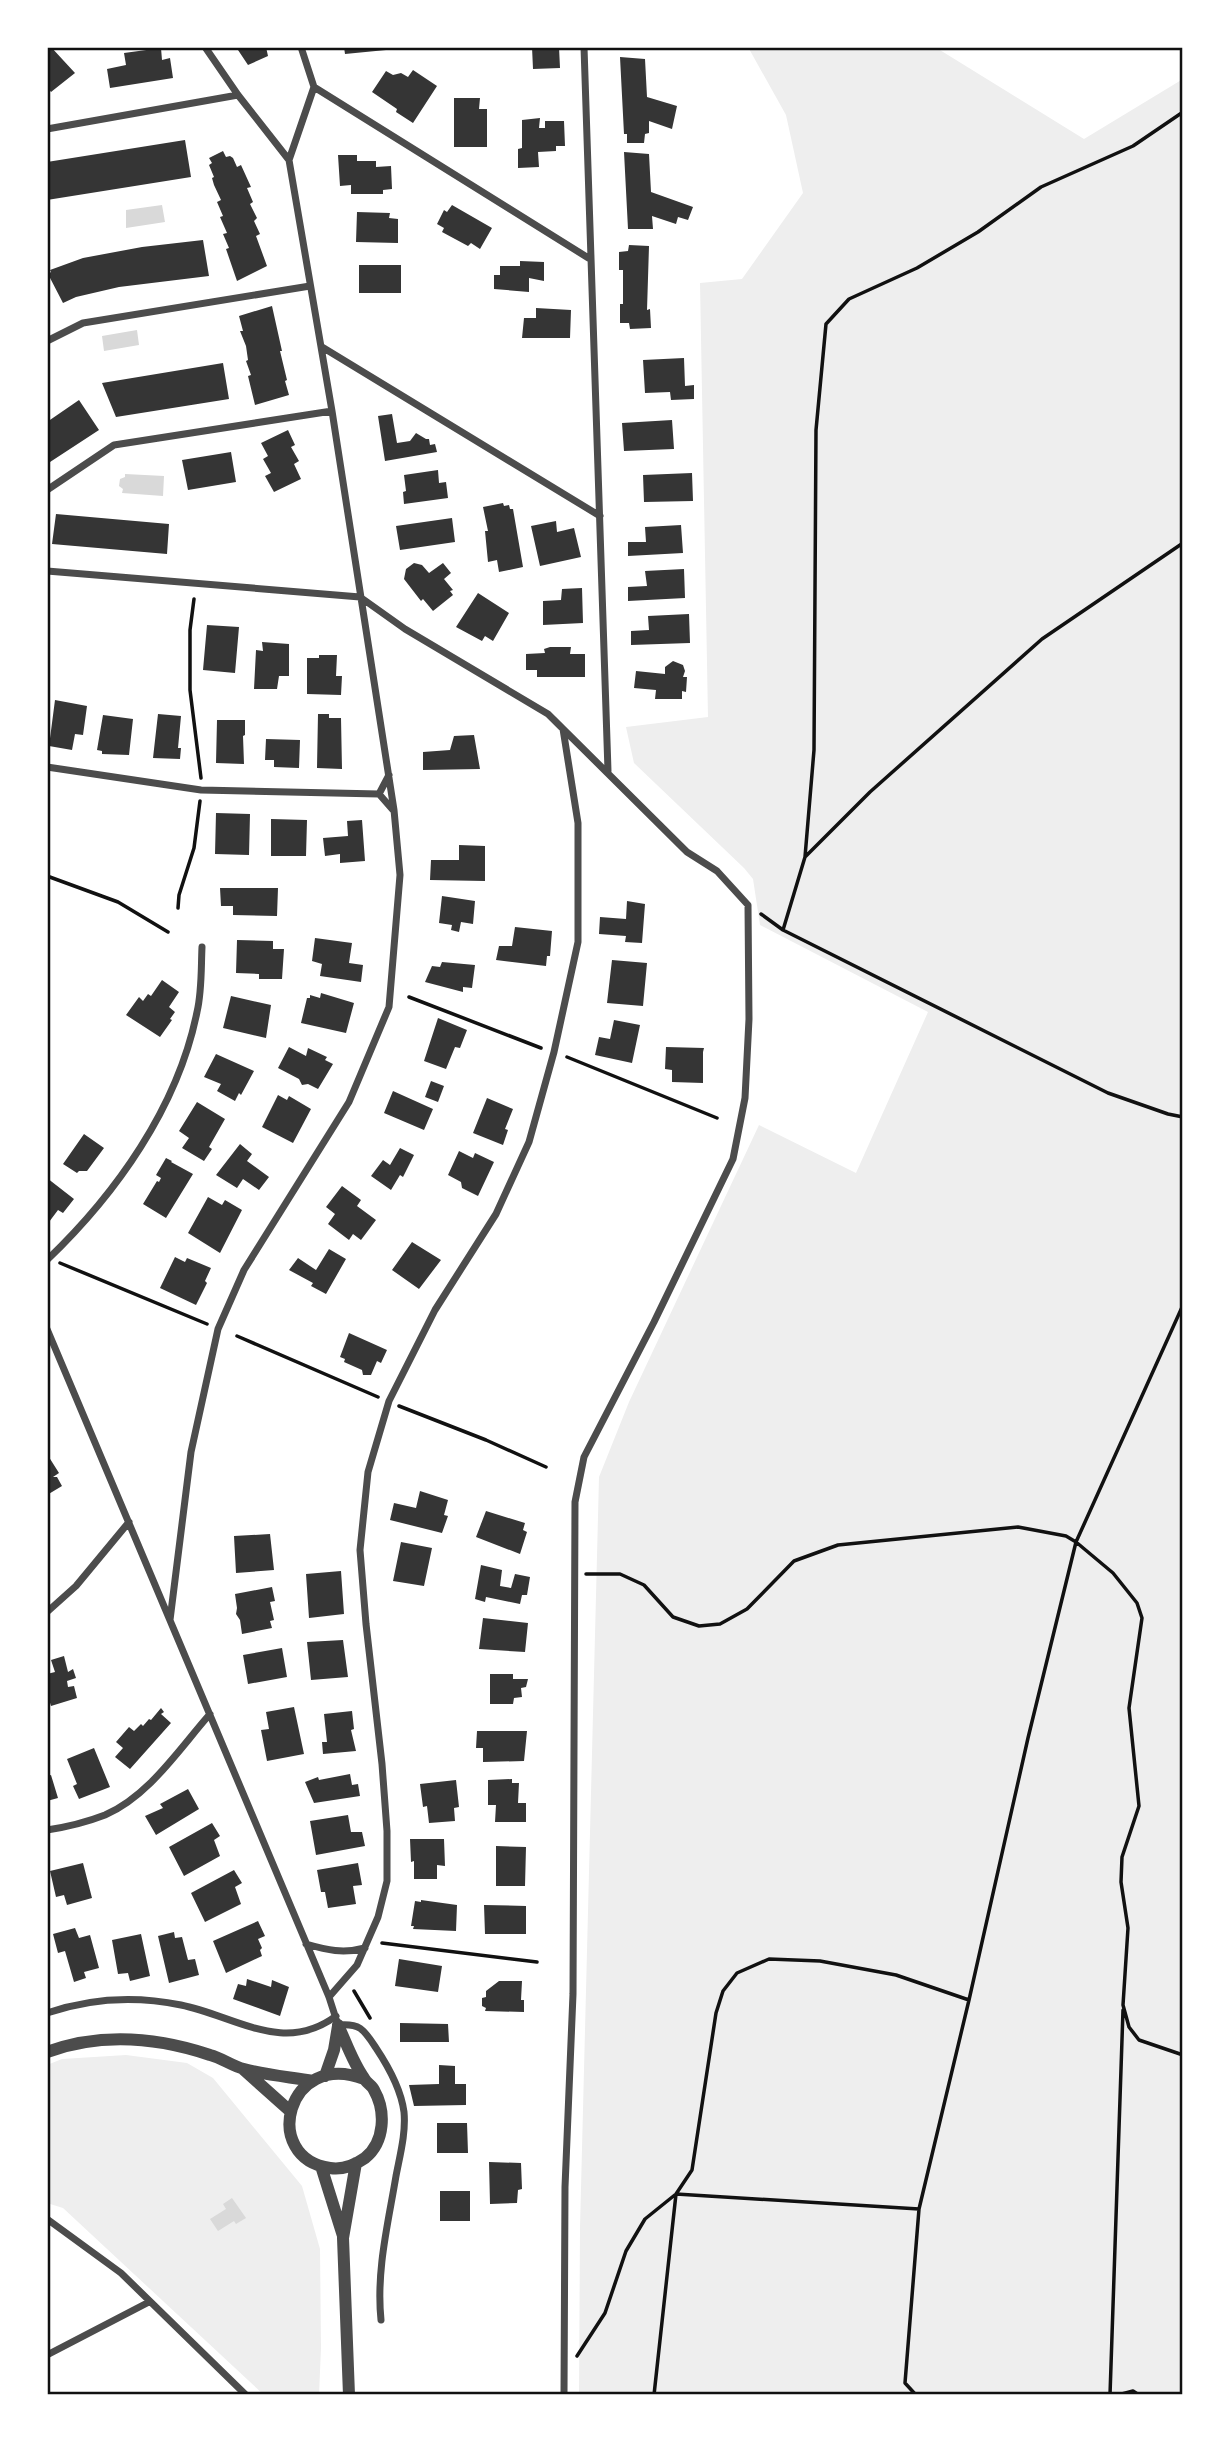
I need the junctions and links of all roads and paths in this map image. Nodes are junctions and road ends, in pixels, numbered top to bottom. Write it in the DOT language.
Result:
graph roads {
  1 [pos="205,47"];
  2 [pos="301,47"];
  3 [pos="583,47"];
  4 [pos="314,87"];
  5 [pos="238,95"];
  6 [pos="1183,112"];
  7 [pos="47,129"];
  8 [pos="289,160"];
  9 [pos="590,258"];
  10 [pos="310,286"];
  11 [pos="47,341"];
  12 [pos="322,347"];
  13 [pos="332,411"];
  14 [pos="47,490"];
  15 [pos="600,516"];
  16 [pos="1183,543"];
  17 [pos="47,570"];
  18 [pos="360,597"];
  19 [pos="194,599"];
  20 [pos="563,728"];
  21 [pos="47,767"];
  22 [pos="608,771"];
  23 [pos="390,774"];
  24 [pos="201,780"];
  25 [pos="379,794"];
  26 [pos="200,800"];
  27 [pos="394,810"];
  28 [pos="805,857"];
  29 [pos="47,876"];
  30 [pos="748,905"];
  31 [pos="178,908"];
  32 [pos="783,930"];
  33 [pos="168,932"];
  34 [pos="202,947"];
  35 [pos="409,997"];
  36 [pos="546,1050"];
  37 [pos="567,1057"];
  38 [pos="1183,1117"];
  39 [pos="717,1118"];
  40 [pos="47,1260"];
  41 [pos="60,1263"];
  42 [pos="1183,1305"];
  43 [pos="207,1324"];
  44 [pos="48,1335"];
  45 [pos="237,1336"];
  46 [pos="380,1398"];
  47 [pos="396,1405"];
  48 [pos="546,1467"];
  49 [pos="129,1522"];
  50 [pos="1076,1542"];
  51 [pos="575,1574"];
  52 [pos="47,1612"];
  53 [pos="170,1620"];
  54 [pos="210,1714"];
  55 [pos="47,1830"];
  56 [pos="380,1943"];
  57 [pos="306,1944"];
  58 [pos="365,1948"];
  59 [pos="537,1962"];
  60 [pos="329,1997"];
  61 [pos="969,2000"];
  62 [pos="1123,2005"];
  63 [pos="47,2012"];
  64 [pos="337,2021"];
  65 [pos="47,2052"];
  66 [pos="1183,2055"];
  67 [pos="242,2069"];
  68 [pos="319,2078"];
  69 [pos="364,2079"];
  70 [pos="290,2111"];
  71 [pos="356,2164"];
  72 [pos="321,2166"];
  73 [pos="676,2194"];
  74 [pos="919,2209"];
  75 [pos="47,2219"];
  76 [pos="343,2238"];
  77 [pos="149,2302"];
  78 [pos="381,2320"];
  79 [pos="47,2355"];
  80 [pos="564,2376"];
  81 [pos="246,2395"];
  82 [pos="349,2395"];
  83 [pos="564,2395"];
  84 [pos="654,2395"];
  85 [pos="916,2395"];
  86 [pos="1110,2395"];
  87 [pos="1118,2395"];
  88 [pos="1139,2395"];
  1 -- 5 [label="street"];
  2 -- 4 [label="street"];
  3 -- 9 [label="street"];
  4 -- 8 [label="street"];
  4 -- 9 [label="street"];
  5 -- 7 [label="street"];
  5 -- 8 [label="street"];
  6 -- 28 [label="path"];
  8 -- 10 [label="street"];
  9 -- 15 [label="street"];
  10 -- 11 [label="street"];
  10 -- 12 [label="street"];
  12 -- 13 [label="street"];
  12 -- 15 [label="street"];
  13 -- 14 [label="street"];
  13 -- 18 [label="street"];
  15 -- 22 [label="street"];
  16 -- 28 [label="path"];
  17 -- 18 [label="street"];
  18 -- 20 [label="street"];
  18 -- 23 [label="street"];
  19 -- 24 [label="path"];
  20 -- 22 [label="street"];
  20 -- 58 [label="street"];
  21 -- 25 [label="street"];
  22 -- 30 [label="street"];
  23 -- 25 [label="street"];
  23 -- 27 [label="street"];
  25 -- 27 [label="street"];
  26 -- 31 [label="path"];
  27 -- 53 [label="street"];
  28 -- 32 [label="path"];
  29 -- 33 [label="path"];
  30 -- 32 [label="path"];
  30 -- 51 [label="street"];
  32 -- 38 [label="path"];
  34 -- 40 [label="street"];
  35 -- 36 [label="path"];
  37 -- 39 [label="path"];
  41 -- 43 [label="path"];
  42 -- 50 [label="path"];
  44 -- 49 [label="street"];
  45 -- 46 [label="path"];
  47 -- 48 [label="path"];
  49 -- 52 [label="street"];
  49 -- 53 [label="street"];
  50 -- 51 [label="path"];
  50 -- 61 [label="path"];
  50 -- 62 [label="path"];
  51 -- 80 [label="street"];
  53 -- 54 [label="street"];
  54 -- 55 [label="street"];
  54 -- 57 [label="street"];
  56 -- 59 [label="path"];
  57 -- 58 [label="street"];
  57 -- 60 [label="street"];
  58 -- 60 [label="street"];
  60 -- 64 [label="street"];
  61 -- 73 [label="path"];
  61 -- 74 [label="path"];
  62 -- 66 [label="path"];
  62 -- 86 [label="path"];
  63 -- 64 [label="street"];
  64 -- 68 [label="street"];
  64 -- 69 [label="street"];
  64 -- 78 [label="street"];
  65 -- 67 [label="street"];
  67 -- 68 [label="street"];
  67 -- 70 [label="street"];
  68 -- 69 [label="street"];
  68 -- 70 [label="street"];
  69 -- 71 [label="street"];
  70 -- 72 [label="street"];
  71 -- 72 [label="street"];
  71 -- 76 [label="street"];
  72 -- 76 [label="street"];
  73 -- 74 [label="path"];
  73 -- 80 [label="path"];
  73 -- 84 [label="path"];
  74 -- 85 [label="path"];
  75 -- 77 [label="street"];
  76 -- 82 [label="street"];
  77 -- 79 [label="street"];
  77 -- 81 [label="street"];
  80 -- 83 [label="street"];
  87 -- 88 [label="path"];
}
